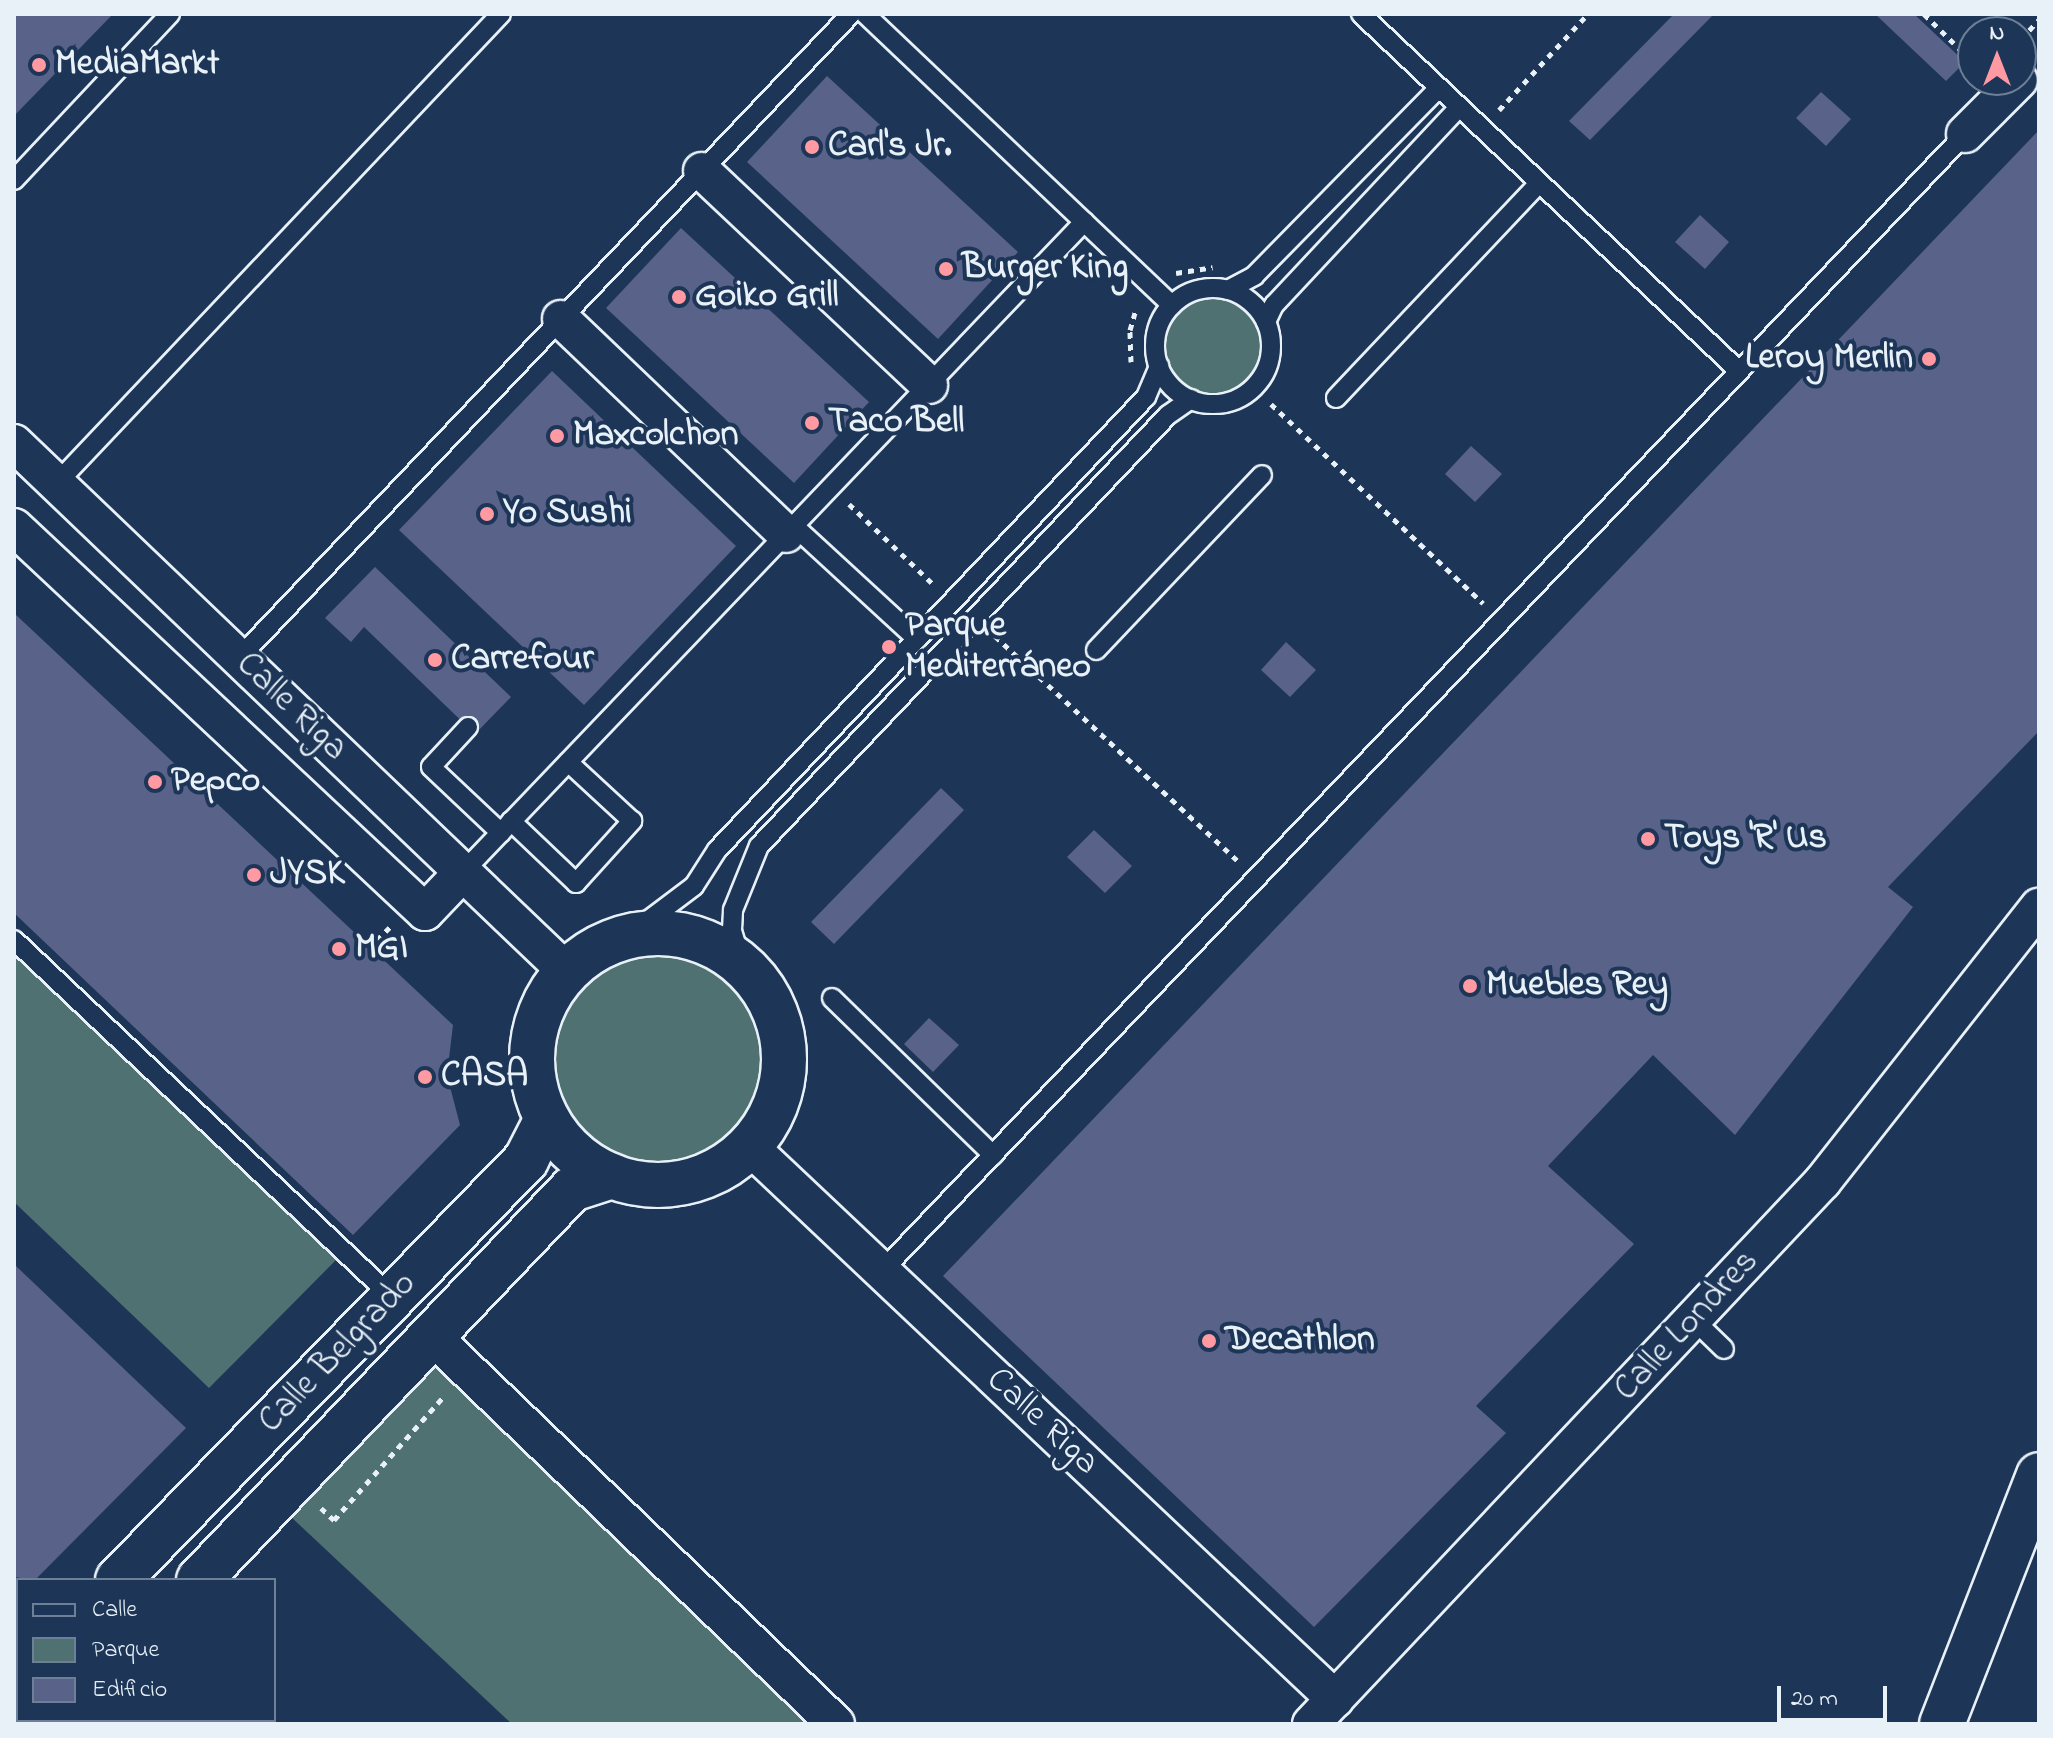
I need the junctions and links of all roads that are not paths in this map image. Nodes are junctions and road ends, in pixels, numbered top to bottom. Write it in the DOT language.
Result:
graph roads {
  1 [pos="170,14"];
  2 [pos="501,14"];
  3 [pos="851,14"];
  4 [pos="865,14"];
  5 [pos="1361,14"];
  6 [pos="1439,88"];
  7 [pos="2003,96"];
  8 [pos="1459,107"];
  9 [pos="1965,134"];
  10 [pos="702,171"];
  11 [pos="14,180"];
  12 [pos="1539,183"];
  13 [pos="1084,222"];
  14 [pos="1228,290"];
  15 [pos="1172,305"];
  16 [pos="561,319"];
  17 [pos="1266,322"];
  18 [pos="1159,366"];
  19 [pos="1739,371"];
  20 [pos="929,385"];
  21 [pos="1336,398"];
  22 [pos="1191,399"];
  23 [pos="14,443"];
  24 [pos="1262,475"];
  25 [pos="56,484"];
  26 [pos="14,527"];
  27 [pos="790,530"];
  28 [pos="917,639"];
  29 [pos="1096,650"];
  30 [pos="239,658"];
  31 [pos="468,727"];
  32 [pos="568,762"];
  33 [pos="506,827"];
  34 [pos="464,871"];
  35 [pos="2039,907"];
  36 [pos="625,938"];
  37 [pos="14,940"];
  38 [pos="743,967"];
  39 [pos="567,972"];
  40 [pos="832,998"];
  41 [pos="547,1119"];
  42 [pos="749,1146"];
  43 [pos="993,1155"];
  44 [pos="612,1176"];
  45 [pos="883,1270"];
  46 [pos="392,1297"];
  47 [pos="1693,1319"];
  48 [pos="432,1336"];
  49 [pos="1724,1349"];
  50 [pos="2039,1475"];
  51 [pos="120,1578"];
  52 [pos="201,1578"];
  53 [pos="1323,1711"];
  54 [pos="836,1724"];
  55 [pos="1942,1724"];
  1 -- 11 [label="lane"];
  2 -- 25 [label="lane"];
  3 -- 10 [label="lane"];
  4 -- 13 [label="lane"];
  5 -- 6 [label="lane"];
  6 -- 8 [label="lane"];
  6 -- 14 [label="lane"];
  7 -- 9 [label="street"];
  8 -- 12 [label="lane"];
  8 -- 17 [label="lane"];
  9 -- 19 [label="lane"];
  10 -- 16 [label="lane"];
  10 -- 20 [label="street"];
  12 -- 19 [label="lane"];
  12 -- 21 [label="lane"];
  13 -- 15 [label="lane"];
  13 -- 20 [label="lane"];
  14 -- 15 [label="lane"];
  14 -- 17 [label="lane"];
  15 -- 18 [label="lane"];
  16 -- 27 [label="street"];
  16 -- 30 [label="lane"];
  17 -- 22 [label="lane"];
  18 -- 22 [label="lane"];
  18 -- 28 [label="lane"];
  19 -- 43 [label="lane"];
  20 -- 27 [label="lane"];
  22 -- 38 [label="lane"];
  23 -- 25 [label="street, Calle Riga"];
  24 -- 29 [label="lane"];
  25 -- 30 [label="street, Calle Riga"];
  26 -- 34 [label="street"];
  27 -- 28 [label="lane"];
  27 -- 32 [label="lane"];
  28 -- 36 [label="lane"];
  30 -- 34 [label="street, Calle Riga"];
  31 -- 33 [label="lane"];
  32 -- 33 [label="lane"];
  32 -- 33 [label="lane"];
  33 -- 34 [label="lane"];
  34 -- 39 [label="street, Calle Riga"];
  35 -- 47 [label="street, Calle Londres"];
  36 -- 38 [label="main road"];
  36 -- 39 [label="main road"];
  37 -- 46 [label="lane"];
  38 -- 42 [label="main road"];
  39 -- 41 [label="main road"];
  40 -- 43 [label="lane"];
  41 -- 44 [label="main road"];
  41 -- 46 [label="main road, Calle Belgrado"];
  42 -- 44 [label="main road"];
  42 -- 45 [label="street, Calle Riga"];
  43 -- 45 [label="lane"];
  44 -- 48 [label="main road, Calle Belgrado"];
  45 -- 53 [label="street, Calle Riga"];
  46 -- 51 [label="main road, Calle Belgrado"];
  47 -- 49 [label="lane"];
  47 -- 53 [label="street, Calle Londres"];
  48 -- 52 [label="main road, Calle Belgrado"];
  48 -- 54 [label="street"];
  50 -- 55 [label="main road"];
}
